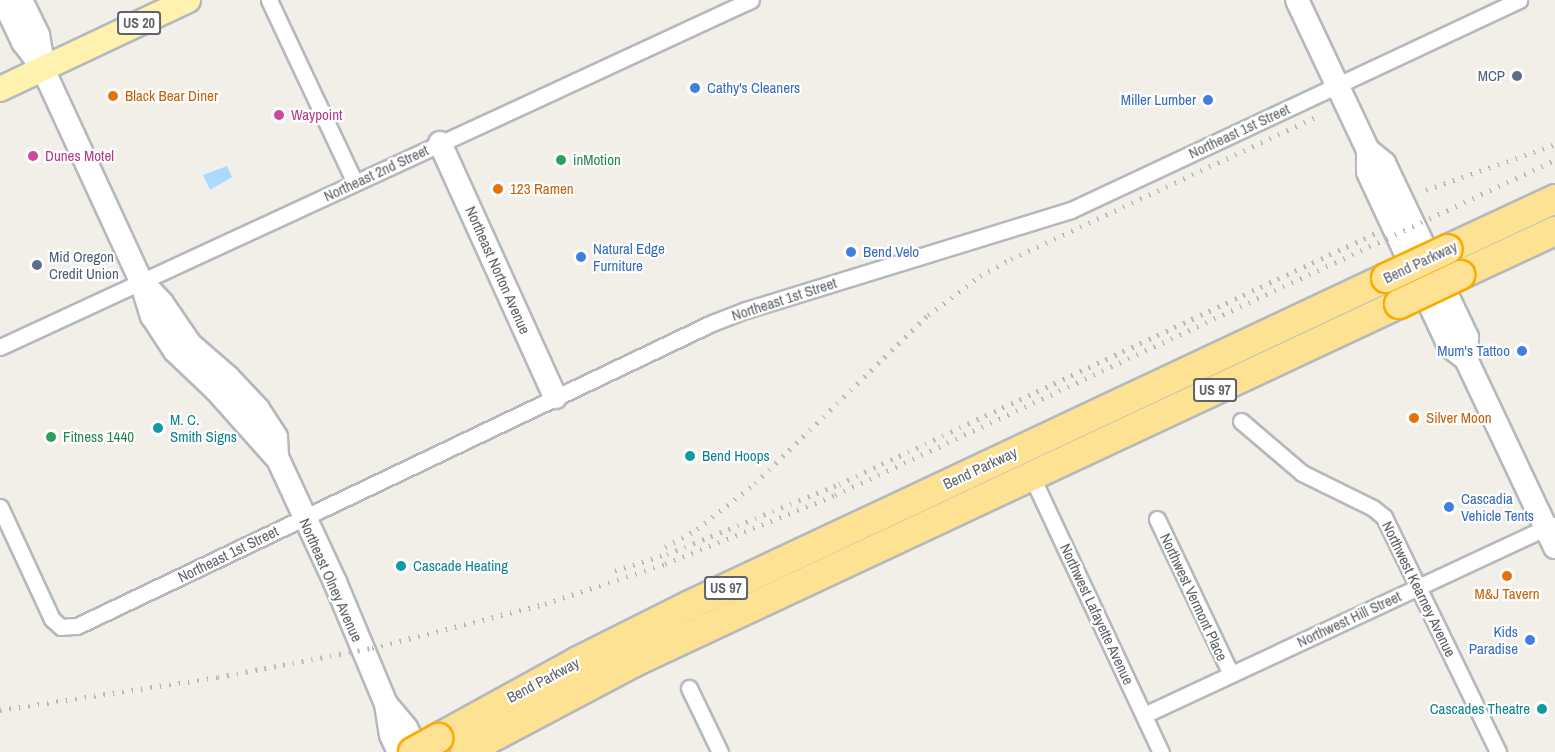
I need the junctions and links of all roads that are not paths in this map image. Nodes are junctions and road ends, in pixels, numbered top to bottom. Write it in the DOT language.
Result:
graph roads {
  1 [pos="3,0"];
  2 [pos="21,0"];
  3 [pos="188,0"];
  4 [pos="269,0"];
  5 [pos="751,0"];
  6 [pos="1297,0"];
  7 [pos="1519,0"];
  8 [pos="43,69"];
  9 [pos="1336,86"];
  10 [pos="0,89"];
  11 [pos="440,143"];
  12 [pos="355,183"];
  13 [pos="1555,199"];
  14 [pos="1555,231"];
  15 [pos="1426,249"];
  16 [pos="141,281"];
  17 [pos="0,347"];
  18 [pos="555,397"];
  19 [pos="1241,421"];
  20 [pos="1031,475"];
  21 [pos="0,507"];
  22 [pos="303,518"];
  23 [pos="1157,519"];
  24 [pos="1552,533"];
  25 [pos="1418,586"];
  26 [pos="1231,674"];
  27 [pos="689,688"];
  28 [pos="386,704"];
  29 [pos="1144,715"];
  30 [pos="428,745"];
  31 [pos="399,752"];
  32 [pos="413,752"];
  33 [pos="465,752"];
  34 [pos="720,752"];
  35 [pos="1161,752"];
  36 [pos="1498,752"];
  1 -- 8 [label="main road, Northeast Olney Avenue"];
  2 -- 8 [label="main road, Northeast Olney Avenue"];
  3 -- 8 [label="main road, US 20"];
  4 -- 12 [label="street"];
  5 -- 11 [label="street, Northeast 2nd Street"];
  6 -- 9 [label="main road"];
  7 -- 9 [label="street, Northeast 1st Street"];
  8 -- 10 [label="main road, US 20"];
  8 -- 16 [label="main road, Northeast Olney Avenue"];
  9 -- 15 [label="main road"];
  9 -- 18 [label="street, Northeast 1st Street"];
  11 -- 12 [label="street, Northeast 2nd Street"];
  11 -- 18 [label="main road, Northeast Norton Avenue"];
  12 -- 16 [label="street, Northeast 2nd Street"];
  13 -- 15 [label="highway, Bend Parkway / US 97"];
  14 -- 20 [label="highway, Bend Parkway / US 97, bridge"];
  15 -- 24 [label="main road"];
  15 -- 30 [label="highway, Bend Parkway / US 97, bridge"];
  16 -- 17 [label="street, Northeast 2nd Street"];
  16 -- 22 [label="main road, Northeast Olney Avenue"];
  18 -- 22 [label="street, Northeast 1st Street"];
  19 -- 25 [label="street, Northwest Kearney Avenue"];
  20 -- 29 [label="street, Northwest Lafayette Avenue"];
  20 -- 33 [label="highway, Bend Parkway / US 97"];
  21 -- 22 [label="street, Northeast 1st Street"];
  22 -- 28 [label="main road, Northeast Olney Avenue"];
  23 -- 26 [label="street, Northwest Vermont Place"];
  24 -- 25 [label="street, Northwest Hill Street"];
  25 -- 26 [label="street, Northwest Hill Street"];
  25 -- 36 [label="street, Northwest Kearney Avenue"];
  26 -- 29 [label="street, Northwest Hill Street"];
  27 -- 34 [label="street"];
  28 -- 30 [label="main road, Northeast Olney Avenue"];
  28 -- 31 [label="main road, Northeast Olney Avenue"];
  29 -- 35 [label="street, Northwest Lafayette Avenue"];
  30 -- 32 [label="highway, Bend Parkway / US 97, bridge"];
}
